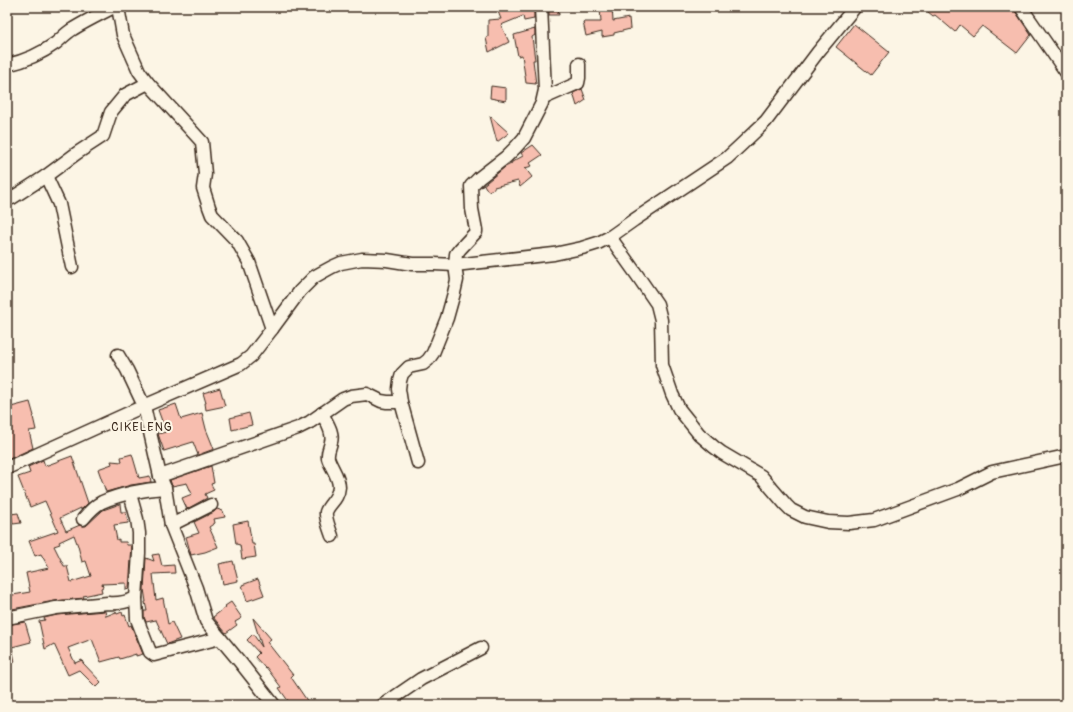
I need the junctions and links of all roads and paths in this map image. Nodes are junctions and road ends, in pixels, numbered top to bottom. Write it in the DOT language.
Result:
graph roads {
  1 [pos="114,7"];
  2 [pos="118,7"];
  3 [pos="541,7"];
  4 [pos="855,7"];
  5 [pos="1021,7"];
  6 [pos="579,64"];
  7 [pos="7,65"];
  8 [pos="1066,72"];
  9 [pos="148,83"];
  10 [pos="544,98"];
  11 [pos="46,176"];
  12 [pos="7,199"];
  13 [pos="610,237"];
  14 [pos="455,265"];
  15 [pos="72,267"];
  16 [pos="272,329"];
  17 [pos="118,355"];
  18 [pos="401,402"];
  19 [pos="144,406"];
  20 [pos="322,413"];
  21 [pos="1066,456"];
  22 [pos="418,463"];
  23 [pos="7,468"];
  24 [pos="160,476"];
  25 [pos="165,488"];
  26 [pos="130,494"];
  27 [pos="211,505"];
  28 [pos="82,518"];
  29 [pos="171,525"];
  30 [pos="332,536"];
  31 [pos="136,598"];
  32 [pos="7,618"];
  33 [pos="220,638"];
  34 [pos="481,648"];
  35 [pos="274,705"];
  36 [pos="383,705"];
  1 -- 7 [label="street"];
  2 -- 9 [label="street"];
  3 -- 10 [label="street"];
  4 -- 13 [label="street"];
  5 -- 8 [label="street"];
  6 -- 10 [label="street"];
  9 -- 11 [label="street"];
  9 -- 16 [label="street"];
  10 -- 14 [label="street"];
  11 -- 12 [label="street"];
  11 -- 15 [label="street"];
  13 -- 14 [label="street"];
  13 -- 21 [label="street"];
  14 -- 16 [label="street"];
  14 -- 18 [label="street"];
  16 -- 19 [label="street"];
  17 -- 19 [label="street"];
  18 -- 20 [label="street"];
  18 -- 22 [label="street"];
  19 -- 23 [label="street"];
  19 -- 24 [label="street"];
  20 -- 24 [label="street"];
  20 -- 30 [label="street"];
  24 -- 25 [label="street"];
  25 -- 26 [label="street"];
  25 -- 29 [label="street"];
  26 -- 28 [label="street"];
  26 -- 31 [label="street"];
  27 -- 29 [label="street"];
  29 -- 33 [label="street"];
  31 -- 32 [label="street"];
  31 -- 33 [label="street"];
  33 -- 35 [label="street"];
  34 -- 36 [label="street"];
}
